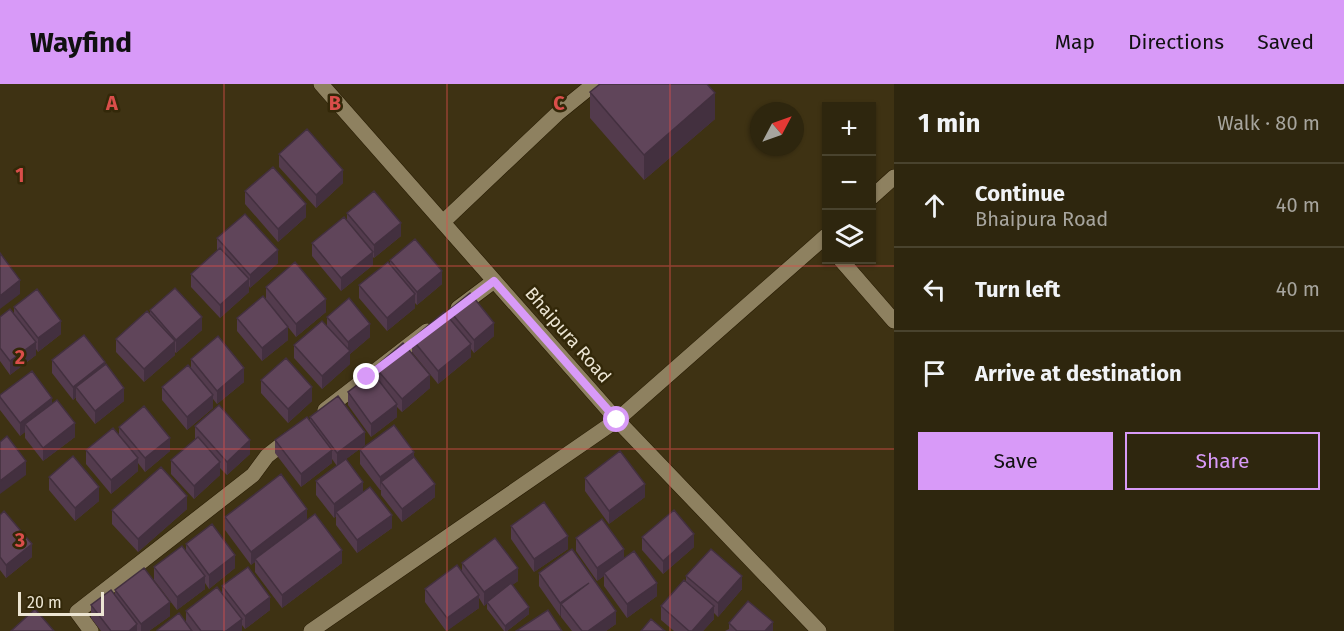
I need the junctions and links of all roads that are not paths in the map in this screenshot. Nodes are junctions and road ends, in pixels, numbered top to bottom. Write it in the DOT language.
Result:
graph roads {
  1 [pos="321,84"];
  2 [pos="594,84"];
  3 [pos="894,177"];
  4 [pos="876,193"];
  5 [pos="443,222"];
  6 [pos="822,242"];
  7 [pos="844,264"];
  8 [pos="494,281"];
  9 [pos="894,321"];
  10 [pos="617,420"];
  11 [pos="812,628"];
  12 [pos="91,631"];
  13 [pos="311,631"];
  1 -- 5 [label="street, Bhaipura Road"];
  2 -- 5 [label="street"];
  3 -- 4 [label="street"];
  5 -- 8 [label="street, Bhaipura Road"];
  6 -- 10 [label="street"];
  7 -- 9 [label="street"];
  8 -- 10 [label="street, Bhaipura Road"];
  8 -- 12 [label="street"];
  10 -- 11 [label="street, Bhaipura Road"];
  10 -- 13 [label="street"];
}
